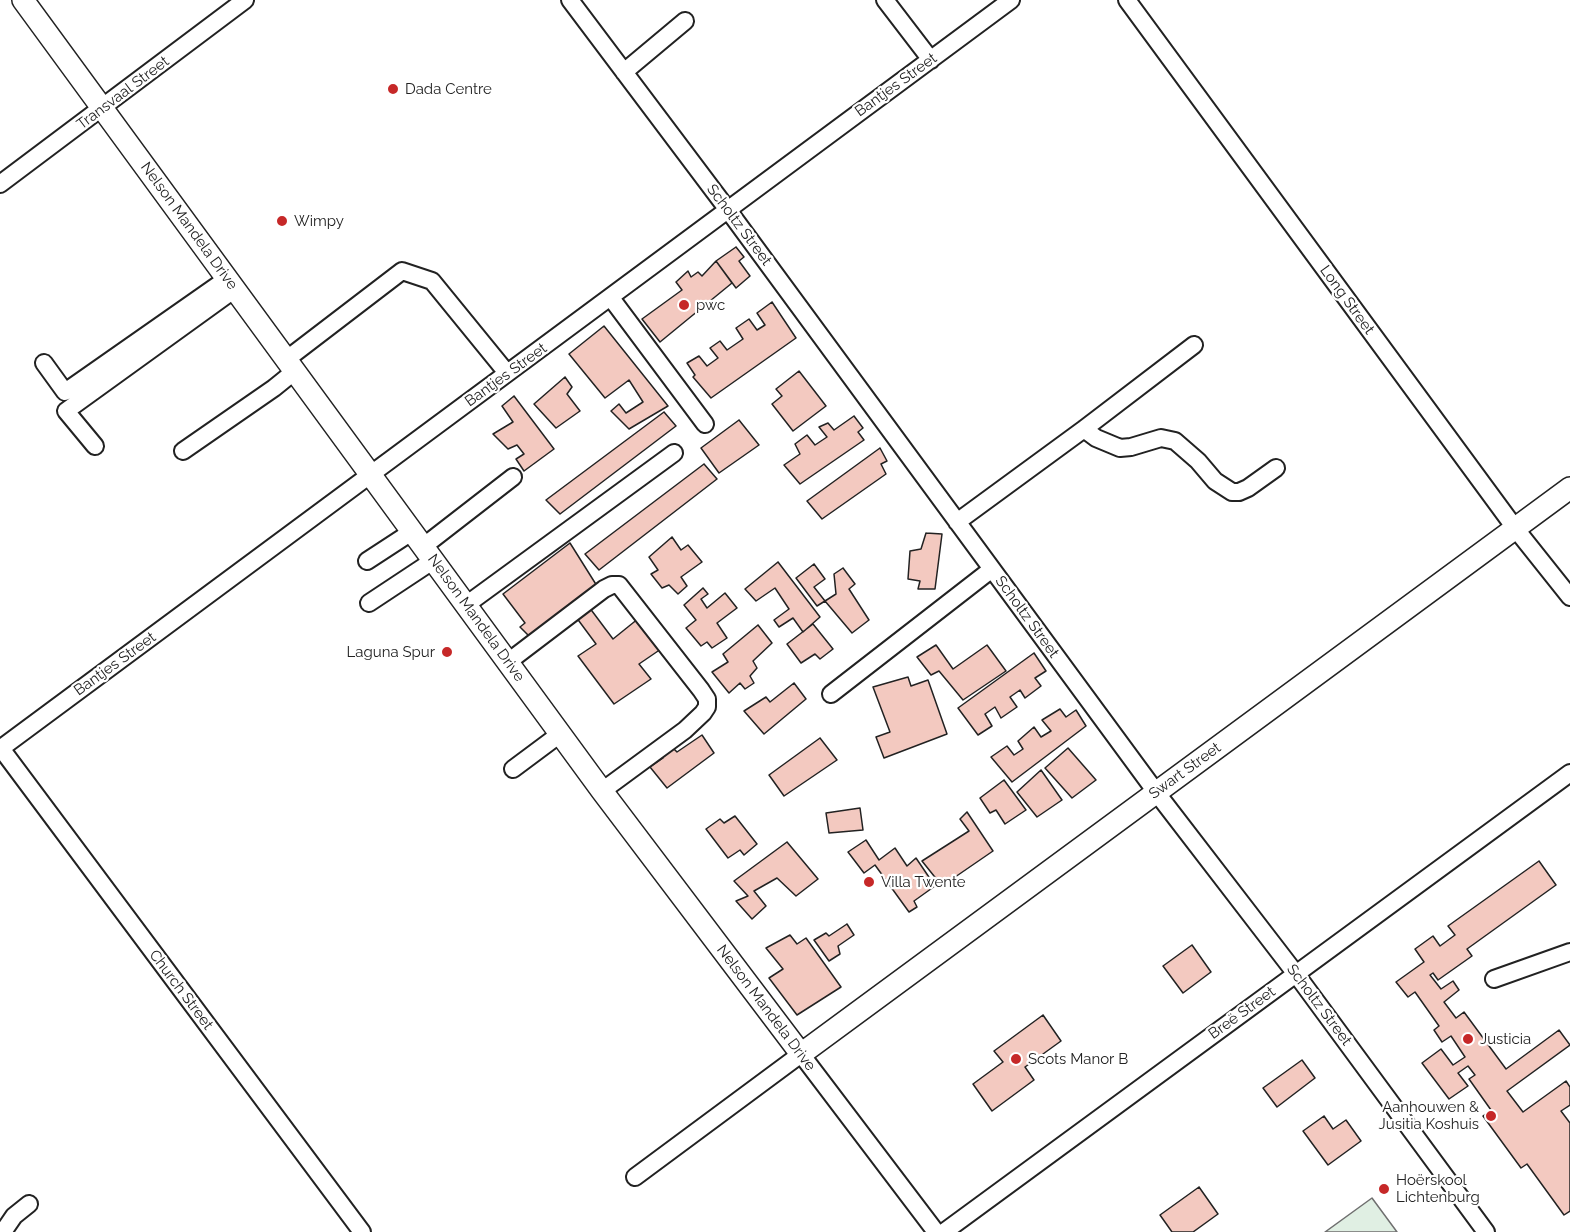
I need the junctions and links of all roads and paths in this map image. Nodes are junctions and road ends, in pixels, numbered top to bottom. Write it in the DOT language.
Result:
graph roads {
  1 [pos="23,0"];
  2 [pos="245,0"];
  3 [pos="570,0"];
  4 [pos="885,0"];
  5 [pos="1011,0"];
  6 [pos="1126,0"];
  7 [pos="685,21"];
  8 [pos="931,60"];
  9 [pos="624,72"];
  10 [pos="103,108"];
  11 [pos="0,184"];
  12 [pos="728,210"];
  13 [pos="231,284"];
  14 [pos="611,298"];
  15 [pos="1194,345"];
  16 [pos="44,363"];
  17 [pos="291,365"];
  18 [pos="507,374"];
  19 [pos="705,424"];
  20 [pos="1084,429"];
  21 [pos="95,446"];
  22 [pos="183,451"];
  23 [pos="674,453"];
  24 [pos="1276,468"];
  25 [pos="372,475"];
  26 [pos="513,477"];
  27 [pos="1570,488"];
  28 [pos="957,522"];
  29 [pos="1515,528"];
  30 [pos="423,546"];
  31 [pos="367,561"];
  32 [pos="992,569"];
  33 [pos="1570,597"];
  34 [pos="369,603"];
  35 [pos="466,605"];
  36 [pos="508,663"];
  37 [pos="831,694"];
  38 [pos="560,734"];
  39 [pos="0,748"];
  40 [pos="513,769"];
  41 [pos="1570,773"];
  42 [pos="602,791"];
  43 [pos="1156,792"];
  44 [pos="1570,952"];
  45 [pos="1296,974"];
  46 [pos="1494,979"];
  47 [pos="801,1054"];
  48 [pos="635,1177"];
  49 [pos="29,1204"];
  50 [pos="3,1232"];
  51 [pos="362,1232"];
  52 [pos="936,1232"];
  53 [pos="944,1232"];
  54 [pos="1486,1232"];
  1 -- 10 [label="main road, Nelson Mandela Drive"];
  2 -- 10 [label="street, Transvaal Street"];
  3 -- 9 [label="street, Scholtz Street"];
  4 -- 8 [label="street"];
  5 -- 8 [label="street, Bantjes Street"];
  6 -- 29 [label="street, Long Street"];
  7 -- 9 [label="street"];
  8 -- 12 [label="street, Bantjes Street"];
  9 -- 12 [label="street, Scholtz Street"];
  10 -- 11 [label="street, Transvaal Street"];
  10 -- 13 [label="main road, Nelson Mandela Drive"];
  12 -- 14 [label="street, Bantjes Street"];
  12 -- 28 [label="street, Scholtz Street"];
  13 -- 16 [label="street"];
  13 -- 17 [label="main road, Nelson Mandela Drive"];
  13 -- 21 [label="street"];
  14 -- 18 [label="street, Bantjes Street"];
  14 -- 19 [label="street"];
  15 -- 20 [label="street"];
  17 -- 18 [label="street"];
  17 -- 22 [label="street"];
  17 -- 25 [label="main road, Nelson Mandela Drive"];
  18 -- 25 [label="street, Bantjes Street"];
  20 -- 24 [label="street"];
  20 -- 28 [label="street"];
  23 -- 35 [label="street"];
  25 -- 30 [label="main road, Nelson Mandela Drive"];
  25 -- 39 [label="street, Bantjes Street"];
  26 -- 30 [label="street"];
  27 -- 29 [label="main road, Swart Street"];
  28 -- 32 [label="street, Scholtz Street"];
  29 -- 33 [label="street, Long Street"];
  29 -- 43 [label="main road, Swart Street"];
  30 -- 31 [label="street"];
  30 -- 34 [label="street"];
  30 -- 35 [label="main road, Nelson Mandela Drive"];
  32 -- 37 [label="street"];
  32 -- 43 [label="street, Scholtz Street"];
  35 -- 36 [label="main road, Nelson Mandela Drive"];
  36 -- 38 [label="main road, Nelson Mandela Drive"];
  36 -- 42 [label="street"];
  38 -- 40 [label="street"];
  38 -- 42 [label="main road, Nelson Mandela Drive"];
  39 -- 51 [label="street, Church Street"];
  41 -- 45 [label="street, Breë Street"];
  42 -- 47 [label="main road, Nelson Mandela Drive"];
  43 -- 45 [label="street, Scholtz Street"];
  43 -- 47 [label="main road, Swart Street"];
  44 -- 46 [label="street"];
  45 -- 53 [label="street, Breë Street"];
  45 -- 54 [label="street, Scholtz Street"];
  47 -- 48 [label="street"];
  47 -- 52 [label="street, Nelson Mandela Drive"];
  49 -- 50 [label="street"];
}
